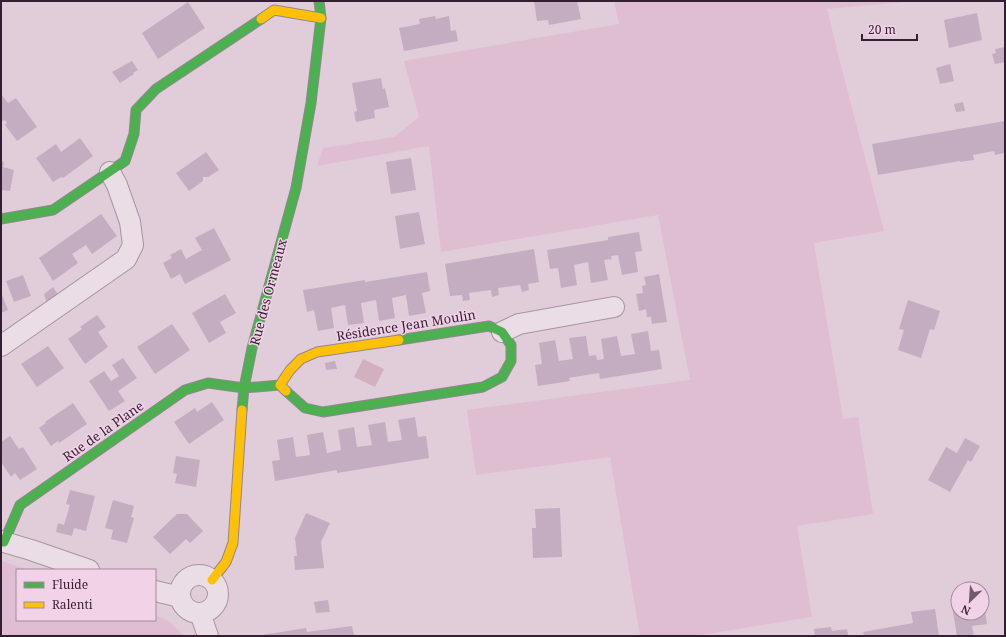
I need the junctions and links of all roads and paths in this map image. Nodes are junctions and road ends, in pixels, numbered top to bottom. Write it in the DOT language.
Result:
graph roads {
  1 [pos="319,1"];
  2 [pos="321,18"];
  3 [pos="110,172"];
  4 [pos="1,219"];
  5 [pos="614,308"];
  6 [pos="502,332"];
  7 [pos="1,346"];
  8 [pos="280,385"];
  9 [pos="244,388"];
  10 [pos="3,542"];
  11 [pos="87,569"];
  12 [pos="212,580"];
  13 [pos="156,591"];
  14 [pos="180,597"];
  15 [pos="200,613"];
  16 [pos="208,636"];
  1 -- 2 [label="street, Rue des Ormeaux"];
  2 -- 3 [label="street"];
  2 -- 9 [label="street, Rue des Ormeaux"];
  3 -- 4 [label="street"];
  3 -- 7 [label="street"];
  5 -- 6 [label="street"];
  6 -- 8 [label="street, Résidence Jean Moulin"];
  6 -- 8 [label="street"];
  8 -- 9 [label="street, Rue de la Plane"];
  9 -- 10 [label="street, Rue de la Plane"];
  9 -- 12 [label="street, Rue des Ormeaux"];
  10 -- 11 [label="street"];
  12 -- 14 [label="street"];
  12 -- 15 [label="street"];
  13 -- 14 [label="street"];
  14 -- 15 [label="street"];
  15 -- 16 [label="street"];
}
